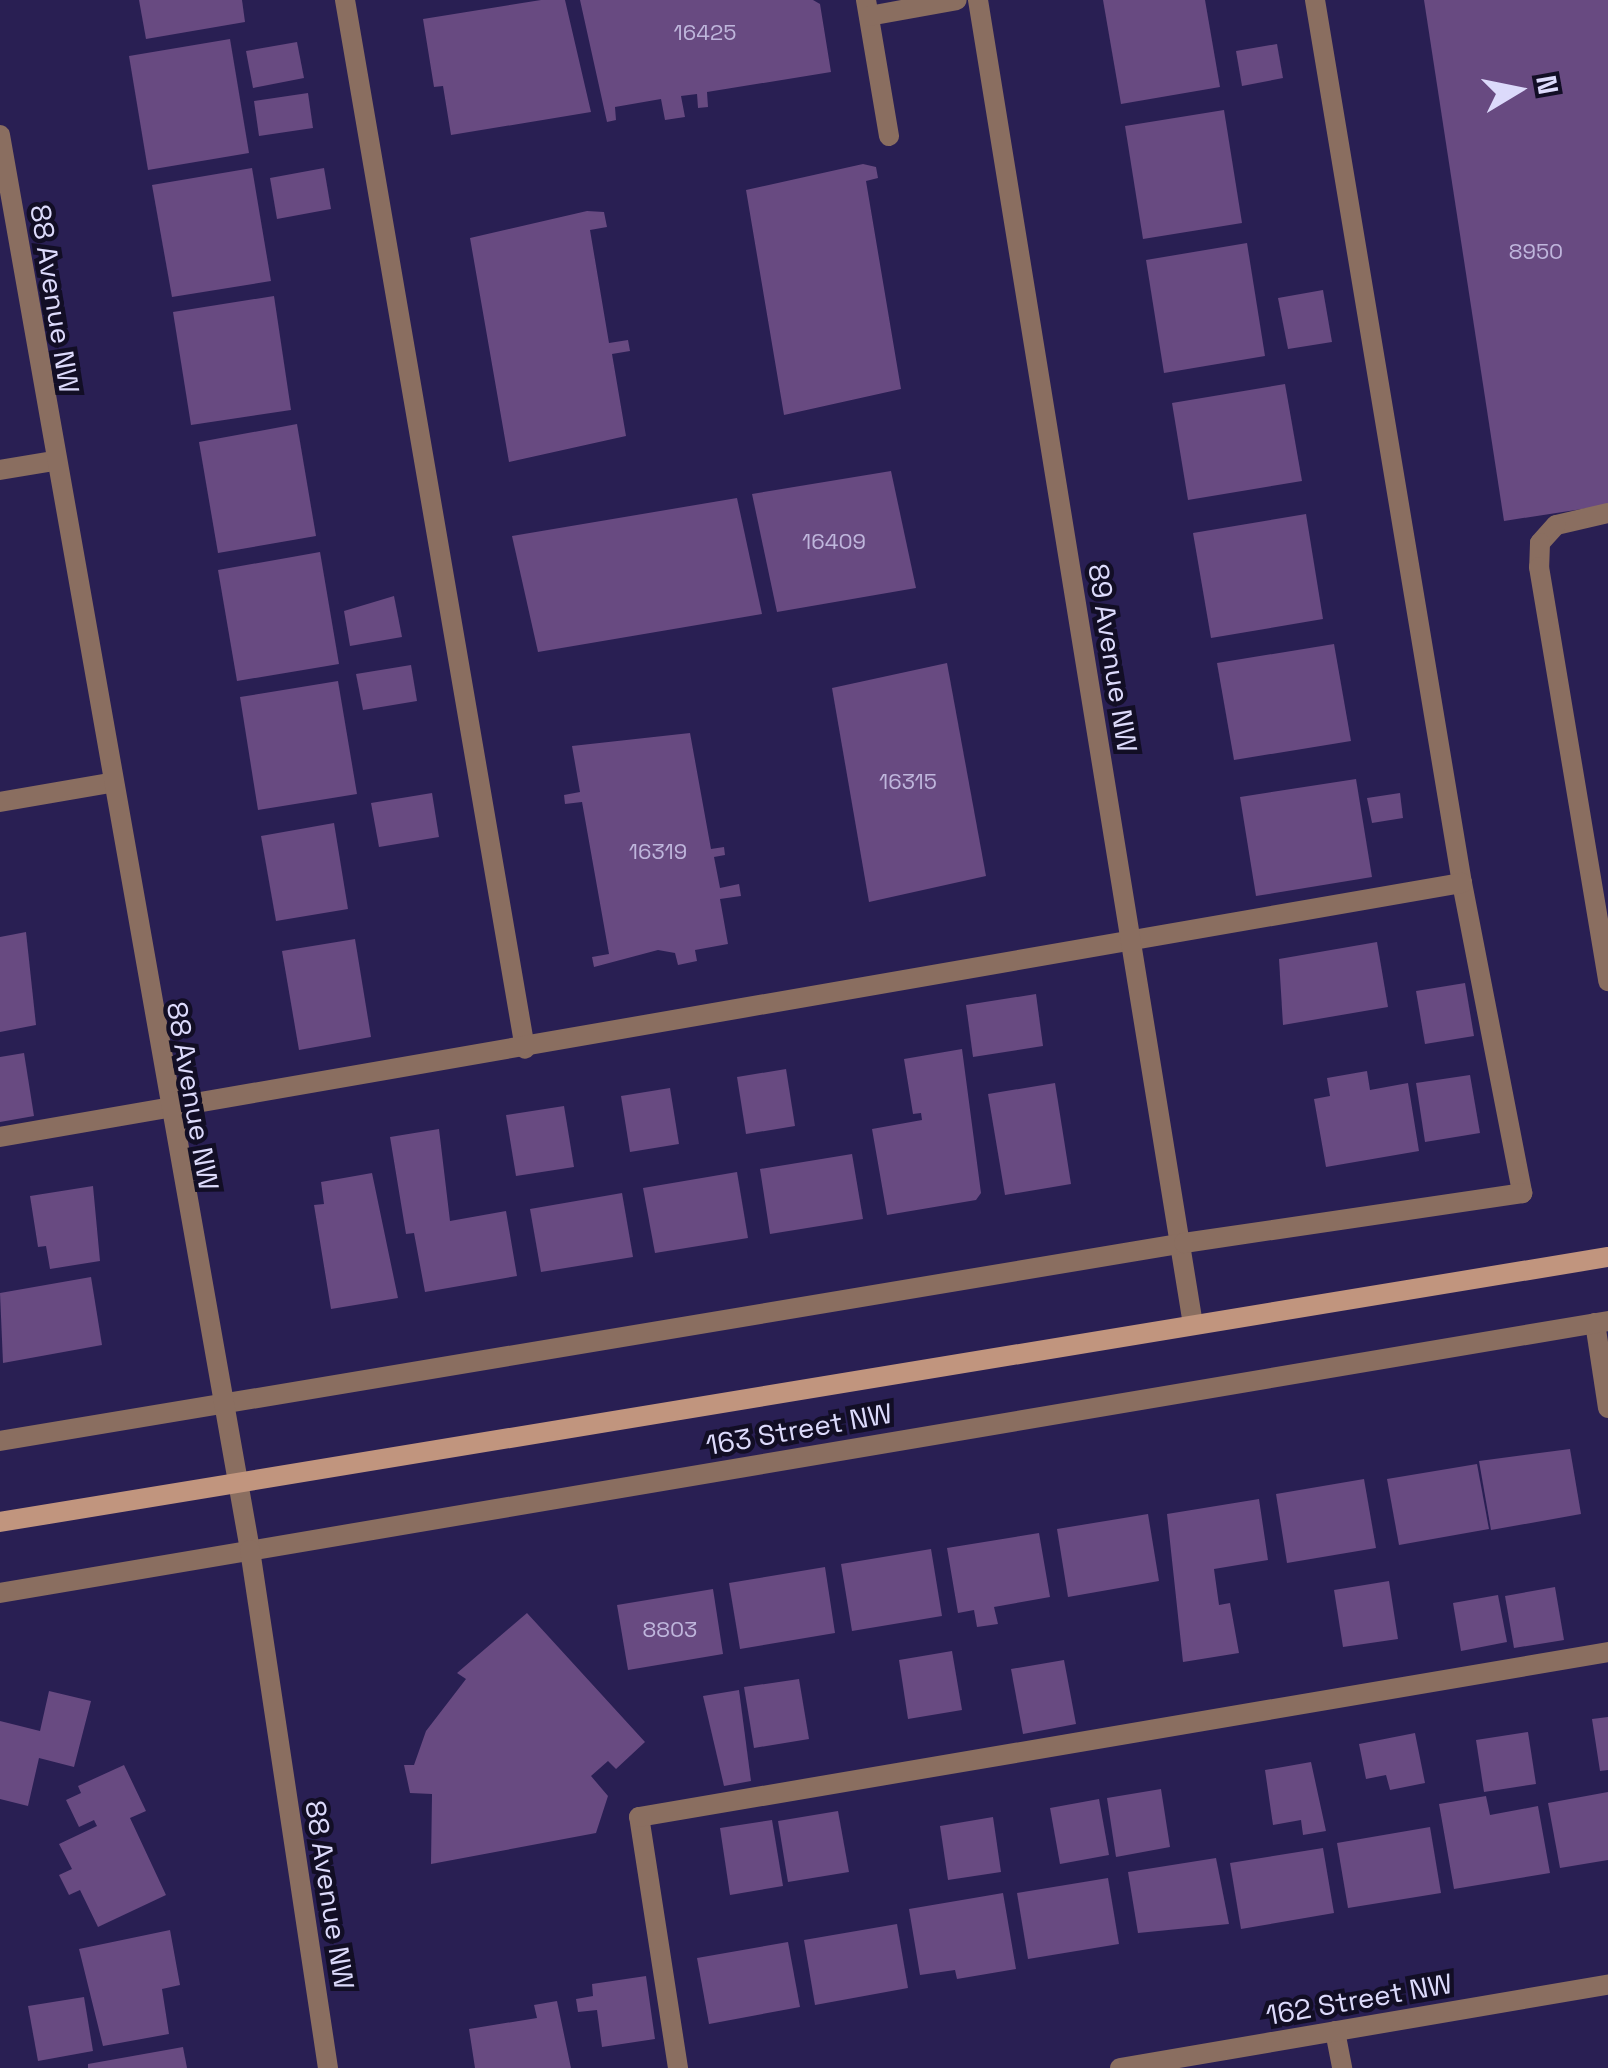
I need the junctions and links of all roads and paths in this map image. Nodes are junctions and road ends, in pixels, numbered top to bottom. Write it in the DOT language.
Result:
graph roads {
  1 [pos="345,0"];
  2 [pos="957,0"];
  3 [pos="978,0"];
  4 [pos="1316,0"];
  5 [pos="868,8"];
  6 [pos="889,136"];
  7 [pos="0,137"];
  8 [pos="54,461"];
  9 [pos="0,470"];
  10 [pos="1608,513"];
  11 [pos="110,783"];
  12 [pos="0,802"];
  13 [pos="1462,884"];
  14 [pos="1132,943"];
  15 [pos="1608,981"];
  16 [pos="525,1049"];
  17 [pos="168,1109"];
  18 [pos="0,1137"];
  19 [pos="1184,1243"];
  20 [pos="1608,1256"];
  21 [pos="1601,1322"];
  22 [pos="1193,1324"];
  23 [pos="220,1404"];
  24 [pos="1608,1408"];
  25 [pos="0,1441"];
  26 [pos="236,1483"];
  27 [pos="0,1522"];
  28 [pos="250,1550"];
  29 [pos="0,1593"];
  30 [pos="1608,1652"];
  31 [pos="1608,1985"];
  32 [pos="1334,2031"];
  33 [pos="328,2068"];
  34 [pos="678,2068"];
  35 [pos="1120,2068"];
  36 [pos="1342,2068"];
  1 -- 16 [label="street"];
  2 -- 5 [label="street"];
  3 -- 14 [label="street, 89 Avenue NW"];
  4 -- 13 [label="street"];
  5 -- 6 [label="street"];
  7 -- 8 [label="street, 88 Avenue NW"];
  8 -- 9 [label="street"];
  8 -- 11 [label="street, 88 Avenue NW"];
  10 -- 15 [label="street"];
  11 -- 12 [label="street"];
  11 -- 17 [label="street, 88 Avenue NW"];
  13 -- 14 [label="street"];
  13 -- 19 [label="street"];
  14 -- 16 [label="street"];
  14 -- 19 [label="street, 89 Avenue NW"];
  16 -- 17 [label="street"];
  17 -- 18 [label="street"];
  17 -- 23 [label="street, 88 Avenue NW"];
  19 -- 22 [label="street, 89 Avenue NW"];
  19 -- 23 [label="street"];
  20 -- 22 [label="main road, 163 Street NW"];
  21 -- 24 [label="street"];
  21 -- 28 [label="street, 163 Street NW"];
  22 -- 26 [label="main road, 163 Street NW"];
  23 -- 25 [label="street"];
  23 -- 26 [label="street, 88 Avenue NW"];
  26 -- 27 [label="main road, 163 Street NW"];
  26 -- 28 [label="street, 88 Avenue NW"];
  28 -- 29 [label="street, 163 Street NW"];
  28 -- 33 [label="street, 88 Avenue NW"];
  30 -- 34 [label="street"];
  31 -- 32 [label="street, 162 Street NW"];
  32 -- 35 [label="street, 162 Street NW"];
  32 -- 36 [label="street"];
}
